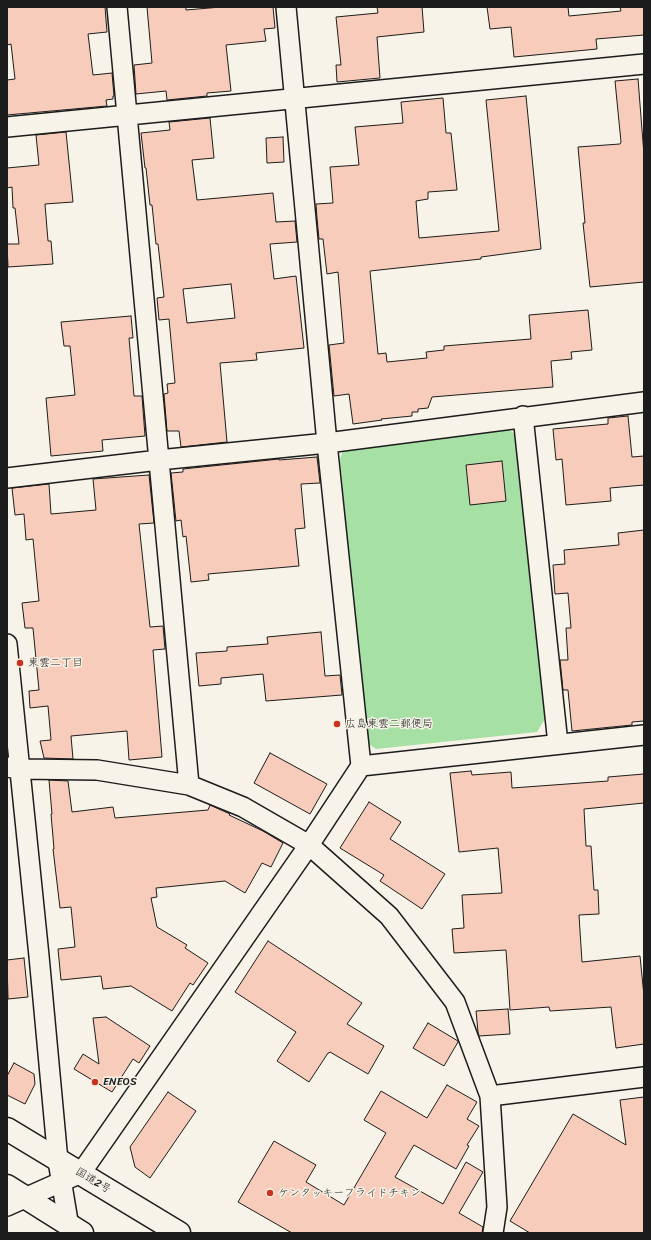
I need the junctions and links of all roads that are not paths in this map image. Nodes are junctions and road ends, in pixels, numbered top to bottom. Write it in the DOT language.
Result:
graph roads {
  1 [pos="117,7"];
  2 [pos="286,7"];
  3 [pos="644,64"];
  4 [pos="294,99"];
  5 [pos="127,115"];
  6 [pos="7,127"];
  7 [pos="644,402"];
  8 [pos="523,416"];
  9 [pos="327,443"];
  10 [pos="159,460"];
  11 [pos="7,478"];
  12 [pos="7,644"];
  13 [pos="644,735"];
  14 [pos="558,744"];
  15 [pos="361,766"];
  16 [pos="13,768"];
  17 [pos="189,785"];
  18 [pos="309,846"];
  19 [pos="644,1077"];
  20 [pos="490,1096"];
  21 [pos="7,1129"];
  22 [pos="59,1171"];
  23 [pos="81,1173"];
  24 [pos="7,1186"];
  25 [pos="16,1202"];
  26 [pos="74,1230"];
  27 [pos="179,1233"];
  28 [pos="493,1233"];
  1 -- 5 [label="street"];
  2 -- 4 [label="street"];
  3 -- 4 [label="street"];
  4 -- 5 [label="street"];
  4 -- 9 [label="street"];
  5 -- 6 [label="street"];
  5 -- 10 [label="street"];
  7 -- 8 [label="street"];
  8 -- 9 [label="street"];
  8 -- 14 [label="street"];
  9 -- 10 [label="street"];
  9 -- 15 [label="street"];
  10 -- 11 [label="street"];
  10 -- 17 [label="street"];
  12 -- 16 [label="street"];
  13 -- 14 [label="street"];
  14 -- 15 [label="street"];
  15 -- 18 [label="street"];
  16 -- 17 [label="street"];
  16 -- 22 [label="street"];
  17 -- 18 [label="street"];
  18 -- 20 [label="street"];
  18 -- 23 [label="street"];
  19 -- 20 [label="street"];
  20 -- 28 [label="street"];
  21 -- 22 [label="highway, 国道2号"];
  22 -- 23 [label="highway, 国道2号"];
  22 -- 25 [label="street"];
  22 -- 26 [label="street"];
  23 -- 27 [label="highway, 国道2号"];
  24 -- 25 [label="highway"];
  25 -- 26 [label="highway"];
}
